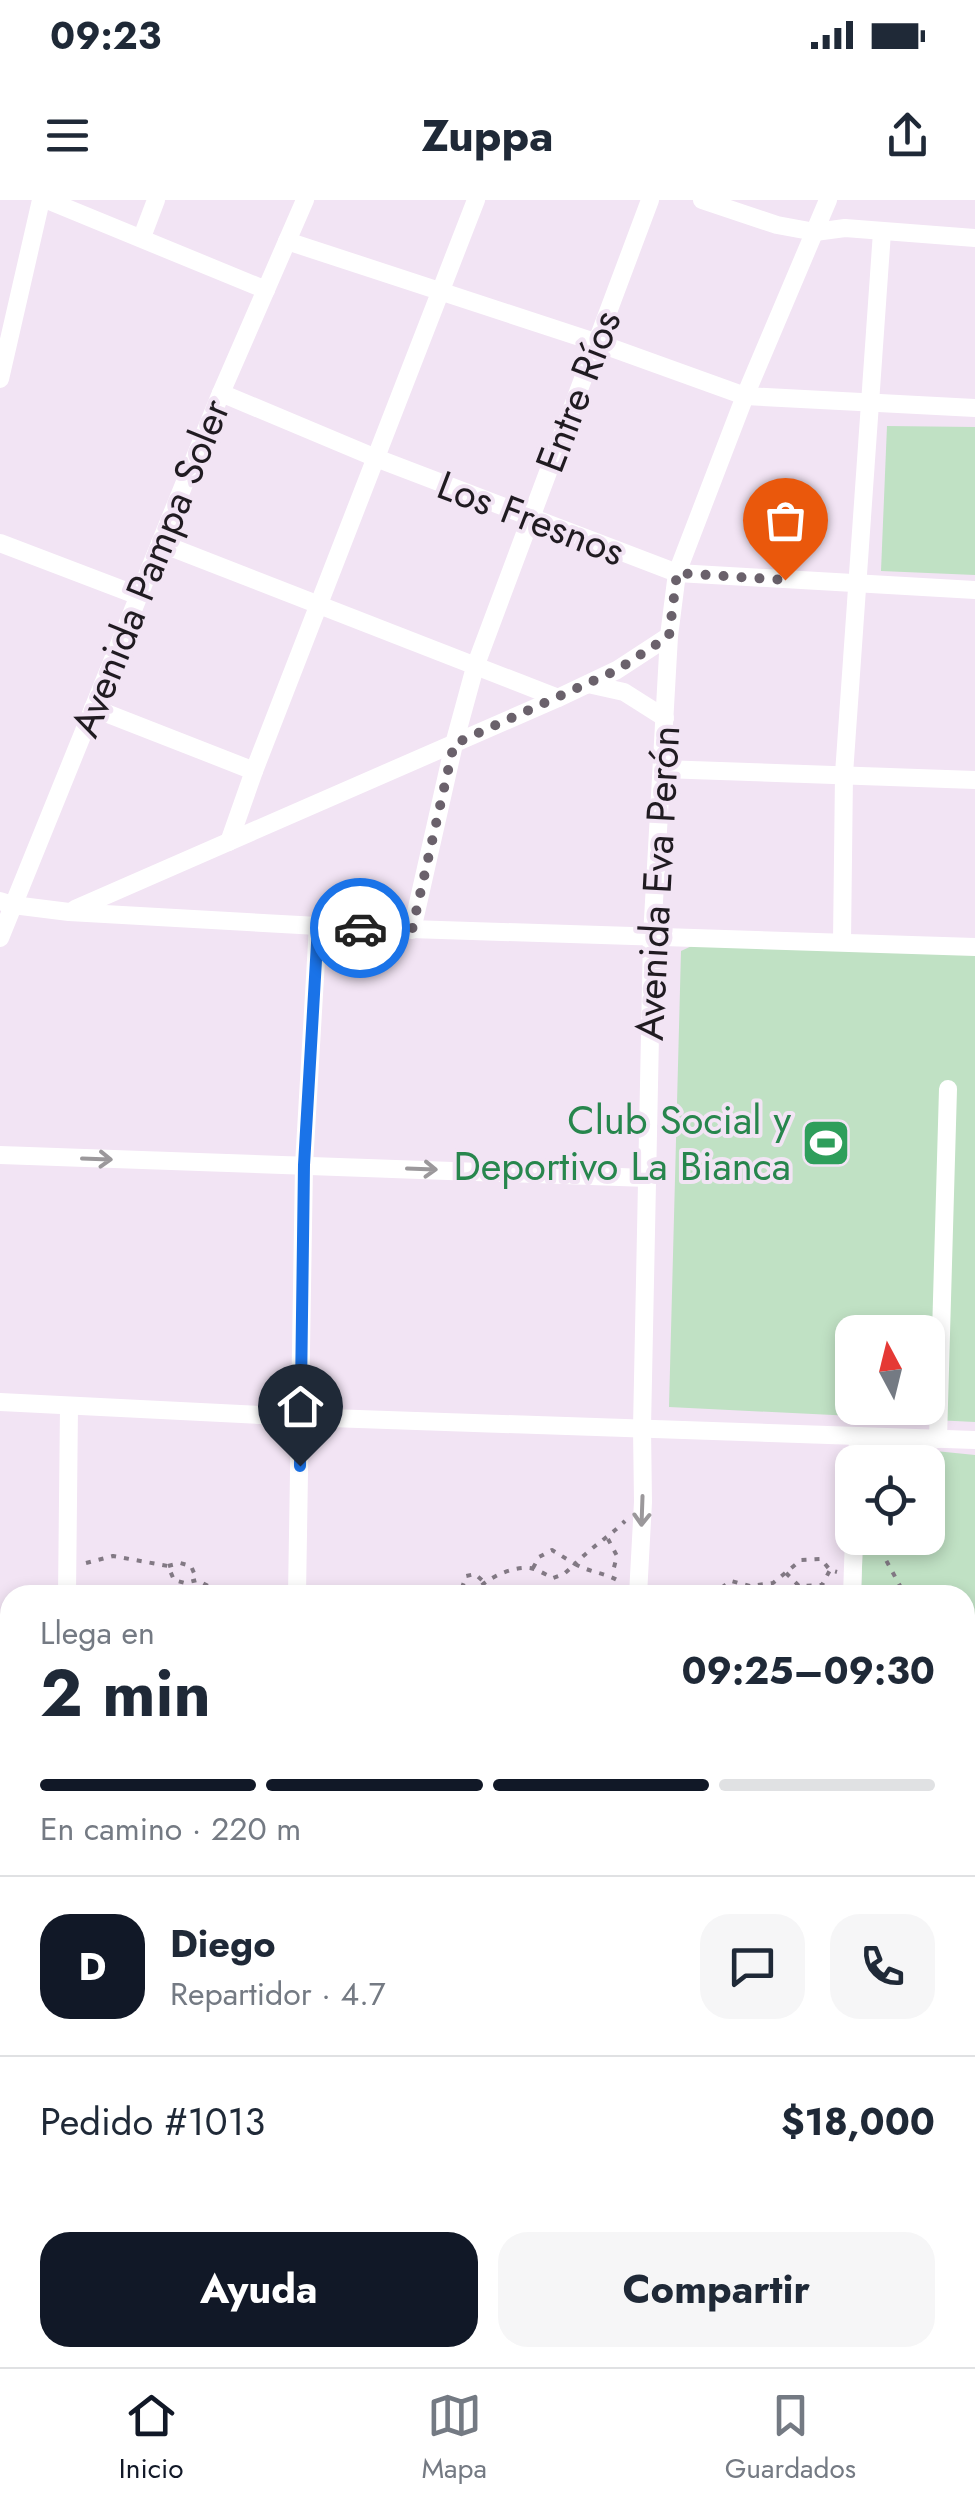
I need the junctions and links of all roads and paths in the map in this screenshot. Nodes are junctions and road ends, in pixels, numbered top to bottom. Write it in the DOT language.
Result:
graph roads {
  1 [pos="44,200"];
  2 [pos="156,200"];
  3 [pos="305,200"];
  4 [pos="476,200"];
  5 [pos="650,200"];
  6 [pos="702,200"];
  7 [pos="828,200"];
  8 [pos="816,232"];
  9 [pos="882,232"];
  10 [pos="142,238"];
  11 [pos="975,238"];
  12 [pos="287,240"];
  13 [pos="266,290"];
  14 [pos="440,292"];
  15 [pos="598,344"];
  16 [pos="0,379"];
  17 [pos="222,392"];
  18 [pos="745,396"];
  19 [pos="870,403"];
  20 [pos="975,408"];
  21 [pos="376,458"];
  22 [pos="530,518"];
  23 [pos="0,543"];
  24 [pos="160,543"];
  25 [pos="677,573"];
  26 [pos="857,584"];
  27 [pos="975,590"];
  28 [pos="138,596"];
  29 [pos="319,605"];
  30 [pos="669,636"];
  31 [pos="475,666"];
  32 [pos="588,684"];
  33 [pos="558,698"];
  34 [pos="93,708"];
  35 [pos="664,718"];
  36 [pos="454,744"];
  37 [pos="662,768"];
  38 [pos="254,770"];
  39 [pos="844,774"];
  40 [pos="975,780"];
  41 [pos="229,842"];
  42 [pos="7,903"];
  43 [pos="69,912"];
  44 [pos="318,926"];
  45 [pos="412,930"];
  46 [pos="652,937"];
  47 [pos="0,938"];
  48 [pos="842,941"];
  49 [pos="975,946"];
  50 [pos="948,1088"];
  51 [pos="0,1156"];
  52 [pos="304,1165"];
  53 [pos="647,1178"];
  54 [pos="0,1402"];
  55 [pos="70,1406"];
  56 [pos="301,1416"];
  57 [pos="642,1428"];
  58 [pos="858,1436"];
  59 [pos="938,1439"];
  60 [pos="975,1440"];
  61 [pos="858,1445"];
  62 [pos="643,1502"];
  63 [pos="608,1538"];
  64 [pos="854,1555"];
  65 [pos="883,1555"];
  66 [pos="575,1564"];
  67 [pos="168,1566"];
  68 [pos="67,1568"];
  69 [pos="533,1568"];
  70 [pos="830,1570"];
  71 [pos="786,1573"];
  72 [pos="612,1575"];
  73 [pos="853,1575"];
  74 [pos="197,1580"];
  75 [pos="484,1582"];
  76 [pos="66,1585"];
  77 [pos="206,1585"];
  78 [pos="297,1585"];
  79 [pos="463,1585"];
  80 [pos="481,1585"];
  81 [pos="625,1585"];
  82 [pos="639,1585"];
  83 [pos="756,1585"];
  84 [pos="798,1585"];
  85 [pos="822,1585"];
  86 [pos="852,1585"];
  87 [pos="900,1585"];
  1 -- 10 [label="street"];
  1 -- 16 [label="street"];
  2 -- 10 [label="street"];
  3 -- 12 [label="street, Avenida Pampa Soler"];
  4 -- 14 [label="street"];
  5 -- 15 [label="street, Entre Ríos"];
  6 -- 8 [label="street"];
  7 -- 8 [label="street, Avenida Eva Perón"];
  8 -- 9 [label="street"];
  8 -- 18 [label="street, Avenida Eva Perón"];
  9 -- 11 [label="street"];
  9 -- 19 [label="street"];
  10 -- 13 [label="street"];
  12 -- 13 [label="street, Avenida Pampa Soler"];
  12 -- 14 [label="street"];
  13 -- 17 [label="street, Avenida Pampa Soler"];
  14 -- 15 [label="street"];
  14 -- 21 [label="street"];
  15 -- 18 [label="street"];
  15 -- 22 [label="street, Entre Ríos"];
  17 -- 21 [label="street, Los Fresnos"];
  17 -- 24 [label="street, Avenida Pampa Soler"];
  18 -- 19 [label="street"];
  18 -- 25 [label="street, Avenida Eva Perón"];
  19 -- 20 [label="street"];
  19 -- 26 [label="street"];
  21 -- 22 [label="street, Los Fresnos"];
  21 -- 29 [label="street"];
  22 -- 25 [label="street, Los Fresnos"];
  22 -- 31 [label="street, Entre Ríos"];
  23 -- 28 [label="street"];
  24 -- 28 [label="street, Avenida Pampa Soler"];
  24 -- 29 [label="street"];
  25 -- 26 [label="street, Los Fresnos"];
  25 -- 30 [label="street, Avenida Eva Perón"];
  26 -- 27 [label="street, Los Fresnos"];
  26 -- 39 [label="street"];
  28 -- 34 [label="street, Avenida Pampa Soler"];
  29 -- 31 [label="street"];
  29 -- 38 [label="street"];
  30 -- 32 [label="street"];
  30 -- 35 [label="street, Avenida Eva Perón"];
  31 -- 33 [label="street"];
  31 -- 36 [label="street, Entre Ríos"];
  32 -- 33 [label="street"];
  32 -- 35 [label="street"];
  33 -- 36 [label="street"];
  34 -- 38 [label="street"];
  34 -- 42 [label="street, Avenida Pampa Soler"];
  35 -- 37 [label="street, Avenida Eva Perón"];
  36 -- 41 [label="street"];
  36 -- 45 [label="street, Entre Ríos"];
  37 -- 39 [label="street"];
  37 -- 46 [label="street, Avenida Eva Perón"];
  38 -- 41 [label="street"];
  39 -- 40 [label="street"];
  39 -- 48 [label="street"];
  41 -- 43 [label="street"];
  42 -- 43 [label="street"];
  42 -- 47 [label="street, Avenida Pampa Soler"];
  43 -- 44 [label="street"];
  44 -- 45 [label="street"];
  44 -- 52 [label="street"];
  45 -- 46 [label="street"];
  46 -- 48 [label="street"];
  46 -- 53 [label="street, Avenida Eva Perón"];
  48 -- 49 [label="street"];
  50 -- 59 [label="street"];
  51 -- 52 [label="street, one-way"];
  52 -- 53 [label="street, one-way"];
  52 -- 56 [label="street"];
  53 -- 57 [label="street, Avenida Eva Perón"];
  54 -- 55 [label="street"];
  55 -- 56 [label="street"];
  55 -- 68 [label="street"];
  56 -- 57 [label="street"];
  56 -- 78 [label="street"];
  57 -- 58 [label="street"];
  57 -- 62 [label="street, Avenida Eva Perón"];
  58 -- 59 [label="street"];
  58 -- 61 [label="street"];
  59 -- 60 [label="street"];
  62 -- 63 [label="path"];
  62 -- 82 [label="street, Avenida Eva Perón, one-way"];
  63 -- 66 [label="path"];
  63 -- 72 [label="path"];
  64 -- 73 [label="street"];
  65 -- 87 [label="path"];
  66 -- 69 [label="path"];
  66 -- 69 [label="path"];
  66 -- 72 [label="path"];
  67 -- 68 [label="path"];
  67 -- 74 [label="path"];
  67 -- 74 [label="path"];
  68 -- 76 [label="street"];
  69 -- 75 [label="path"];
  70 -- 71 [label="path"];
  70 -- 73 [label="path"];
  70 -- 85 [label="path"];
  71 -- 83 [label="path"];
  71 -- 84 [label="path"];
  72 -- 81 [label="path"];
  73 -- 86 [label="street"];
  74 -- 77 [label="path"];
  75 -- 79 [label="path"];
  75 -- 80 [label="path"];
}
